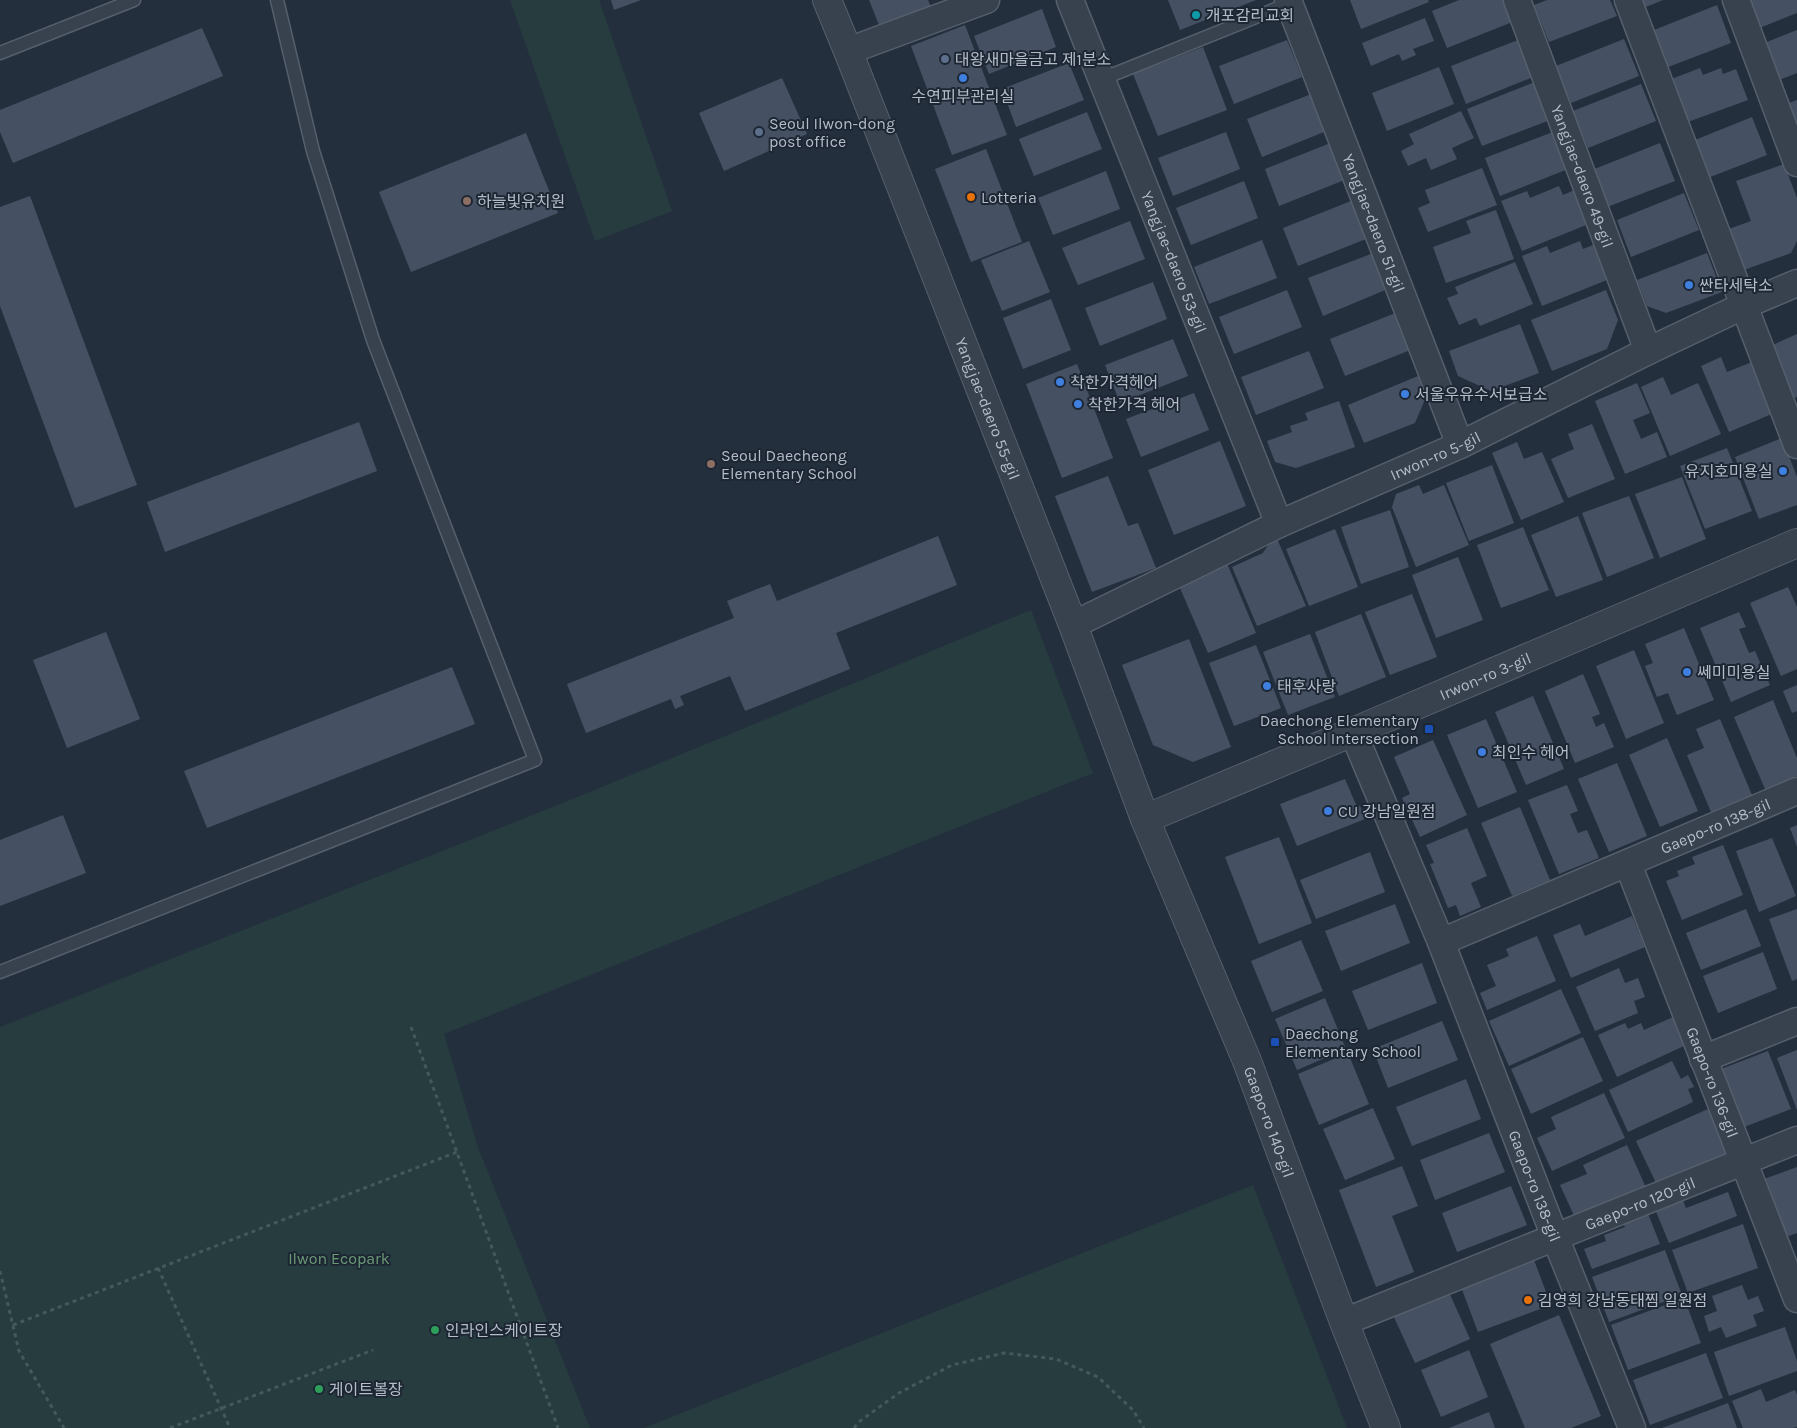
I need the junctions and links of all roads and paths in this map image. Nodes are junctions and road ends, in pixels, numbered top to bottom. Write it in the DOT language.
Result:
graph roads {
  1 [pos="134,0"];
  2 [pos="277,0"];
  3 [pos="826,0"];
  4 [pos="986,0"];
  5 [pos="1070,0"];
  6 [pos="1517,0"];
  7 [pos="1628,0"];
  8 [pos="1736,0"];
  9 [pos="1292,1"];
  10 [pos="848,51"];
  11 [pos="0,53"];
  12 [pos="1102,79"];
  13 [pos="1797,162"];
  14 [pos="1797,283"];
  15 [pos="1745,305"];
  16 [pos="1648,351"];
  17 [pos="1460,445"];
  18 [pos="1797,445"];
  19 [pos="1279,524"];
  20 [pos="1797,543"];
  21 [pos="1073,625"];
  22 [pos="1353,732"];
  23 [pos="1797,791"];
  24 [pos="1145,819"];
  25 [pos="1628,864"];
  26 [pos="1440,942"];
  27 [pos="0,972"];
  28 [pos="1797,1021"];
  29 [pos="411,1028"];
  30 [pos="1703,1059"];
  31 [pos="1797,1140"];
  32 [pos="457,1152"];
  33 [pos="1743,1161"];
  34 [pos="1555,1237"];
  35 [pos="1789,1256"];
  36 [pos="158,1268"];
  37 [pos="0,1272"];
  38 [pos="1797,1299"];
  39 [pos="1344,1322"];
  40 [pos="13,1325"];
  41 [pos="373,1350"];
  42 [pos="221,1409"];
  43 [pos="64,1428"];
  44 [pos="170,1428"];
  45 [pos="230,1428"];
  46 [pos="558,1428"];
  47 [pos="854,1428"];
  48 [pos="1144,1428"];
  49 [pos="1386,1428"];
  50 [pos="1632,1428"];
  1 -- 11 [label="lane"];
  2 -- 27 [label="lane"];
  3 -- 10 [label="street, Yangjae-daero 55-gil"];
  4 -- 10 [label="street"];
  5 -- 12 [label="street, Yangjae-daero 53-gil"];
  6 -- 16 [label="street, Yangjae-daero 49-gil"];
  7 -- 15 [label="street"];
  8 -- 13 [label="street"];
  9 -- 12 [label="lane"];
  9 -- 17 [label="street, Yangjae-daero 51-gil"];
  10 -- 21 [label="street, Yangjae-daero 55-gil"];
  12 -- 19 [label="street, Yangjae-daero 53-gil"];
  14 -- 15 [label="street, Irwon-ro 5-gil"];
  15 -- 16 [label="street, Irwon-ro 5-gil"];
  15 -- 18 [label="street"];
  16 -- 17 [label="street, Irwon-ro 5-gil"];
  17 -- 19 [label="street, Irwon-ro 5-gil"];
  19 -- 21 [label="street, Irwon-ro 5-gil"];
  20 -- 22 [label="street, Irwon-ro 3-gil"];
  21 -- 24 [label="street, Yangjae-daero 55-gil"];
  22 -- 24 [label="street, Irwon-ro 3-gil"];
  22 -- 26 [label="street, Gaepo-ro 138-gil"];
  23 -- 25 [label="street, Gaepo-ro 138-gil"];
  24 -- 39 [label="street, Gaepo-ro 140-gil"];
  25 -- 26 [label="street, Gaepo-ro 138-gil"];
  25 -- 30 [label="street, Gaepo-ro 136-gil"];
  26 -- 34 [label="street, Gaepo-ro 138-gil"];
  28 -- 30 [label="street"];
  29 -- 32 [label="path"];
  30 -- 33 [label="street, Gaepo-ro 136-gil"];
  31 -- 33 [label="street, Gaepo-ro 120-gil"];
  32 -- 36 [label="path"];
  32 -- 46 [label="path"];
  33 -- 34 [label="street, Gaepo-ro 120-gil"];
  33 -- 35 [label="street, Gaepo-ro 136-gil"];
  34 -- 39 [label="street, Gaepo-ro 120-gil"];
  34 -- 50 [label="street, Gaepo-ro 138-gil"];
  35 -- 38 [label="street, Gaepo-ro 136-gil"];
  36 -- 40 [label="path"];
  36 -- 42 [label="path"];
  37 -- 40 [label="path"];
  39 -- 49 [label="street, Gaepo-ro 140-gil"];
  40 -- 43 [label="path"];
  41 -- 42 [label="path"];
  42 -- 44 [label="path"];
  42 -- 45 [label="path"];
  47 -- 48 [label="path"];
}
